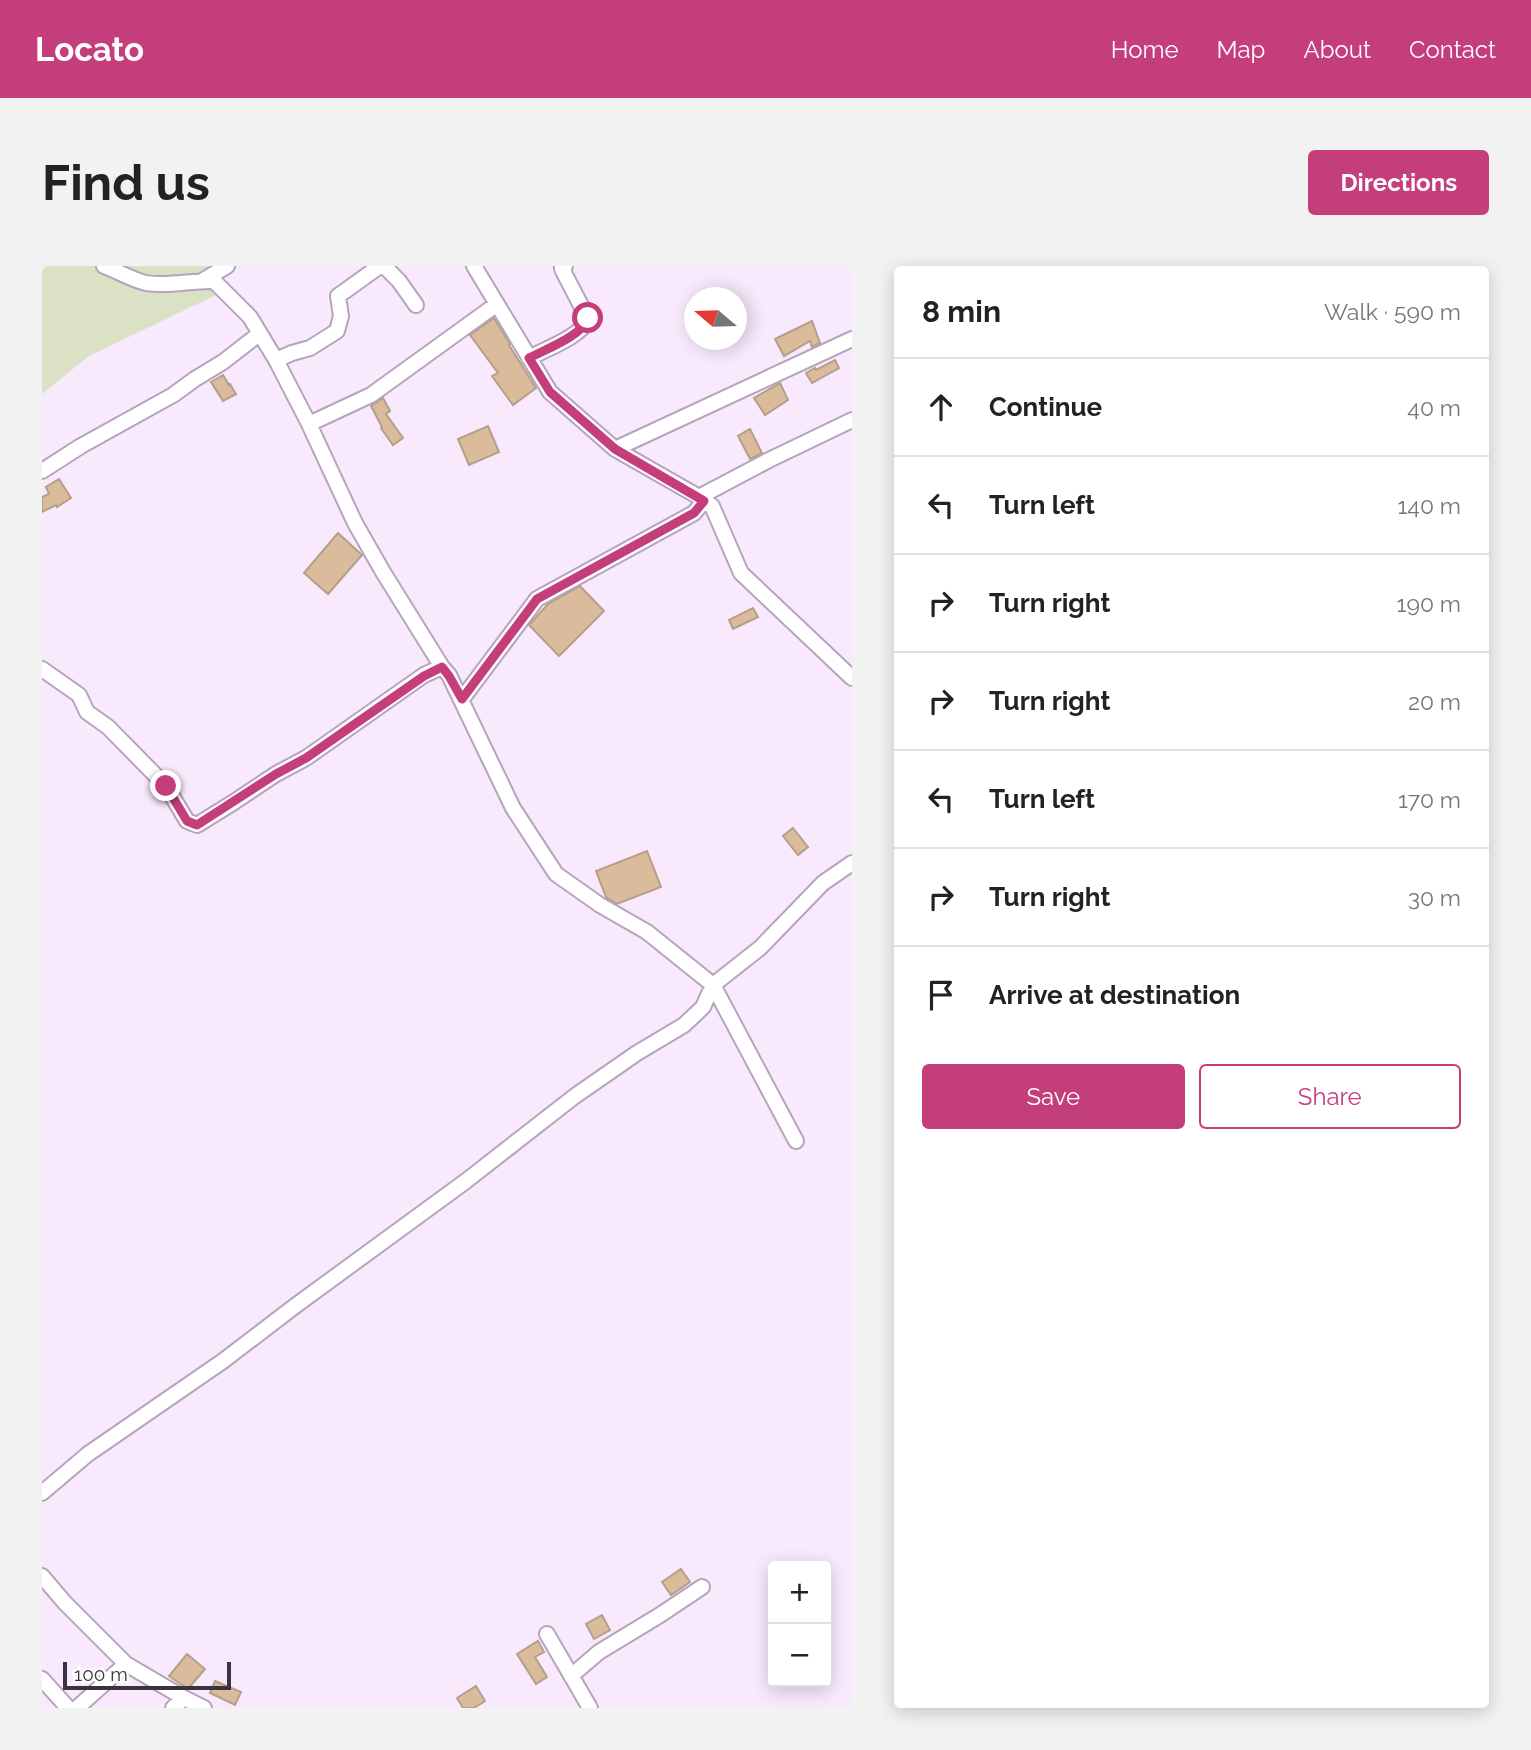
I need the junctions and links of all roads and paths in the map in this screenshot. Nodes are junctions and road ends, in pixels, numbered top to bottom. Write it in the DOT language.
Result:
graph roads {
  1 [pos="104,266"];
  2 [pos="228,266"];
  3 [pos="378,266"];
  4 [pos="384,266"];
  5 [pos="474,266"];
  6 [pos="565,266"];
  7 [pos="202,281"];
  8 [pos="497,304"];
  9 [pos="416,305"];
  10 [pos="259,334"];
  11 [pos="852,340"];
  12 [pos="529,358"];
  13 [pos="276,360"];
  14 [pos="852,420"];
  15 [pos="309,424"];
  16 [pos="615,449"];
  17 [pos="42,471"];
  18 [pos="702,499"];
  19 [pos="442,667"];
  20 [pos="42,669"];
  21 [pos="852,678"];
  22 [pos="462,699"];
  23 [pos="852,863"];
  24 [pos="713,985"];
  25 [pos="796,1141"];
  26 [pos="42,1493"];
  27 [pos="42,1576"];
  28 [pos="702,1587"];
  29 [pos="547,1634"];
  30 [pos="126,1664"];
  31 [pos="571,1676"];
  32 [pos="42,1679"];
  33 [pos="178,1703"];
  34 [pos="68,1708"];
  35 [pos="77,1708"];
  36 [pos="204,1708"];
  37 [pos="590,1708"];
  1 -- 7 [label="street"];
  2 -- 7 [label="street"];
  3 -- 13 [label="street"];
  4 -- 9 [label="street"];
  5 -- 8 [label="street"];
  6 -- 12 [label="street"];
  7 -- 10 [label="street"];
  8 -- 12 [label="street"];
  8 -- 15 [label="street"];
  10 -- 13 [label="street"];
  10 -- 17 [label="street"];
  11 -- 16 [label="street"];
  12 -- 16 [label="street"];
  13 -- 15 [label="street"];
  14 -- 18 [label="street"];
  15 -- 19 [label="street"];
  16 -- 18 [label="street"];
  18 -- 21 [label="street"];
  18 -- 22 [label="street"];
  19 -- 20 [label="street"];
  19 -- 22 [label="street"];
  22 -- 24 [label="street"];
  23 -- 24 [label="street"];
  24 -- 25 [label="street"];
  24 -- 26 [label="street"];
  27 -- 30 [label="street"];
  28 -- 31 [label="street"];
  29 -- 31 [label="street"];
  30 -- 33 [label="street"];
  30 -- 35 [label="street"];
  31 -- 37 [label="street"];
  32 -- 34 [label="street"];
  33 -- 36 [label="street"];
}
